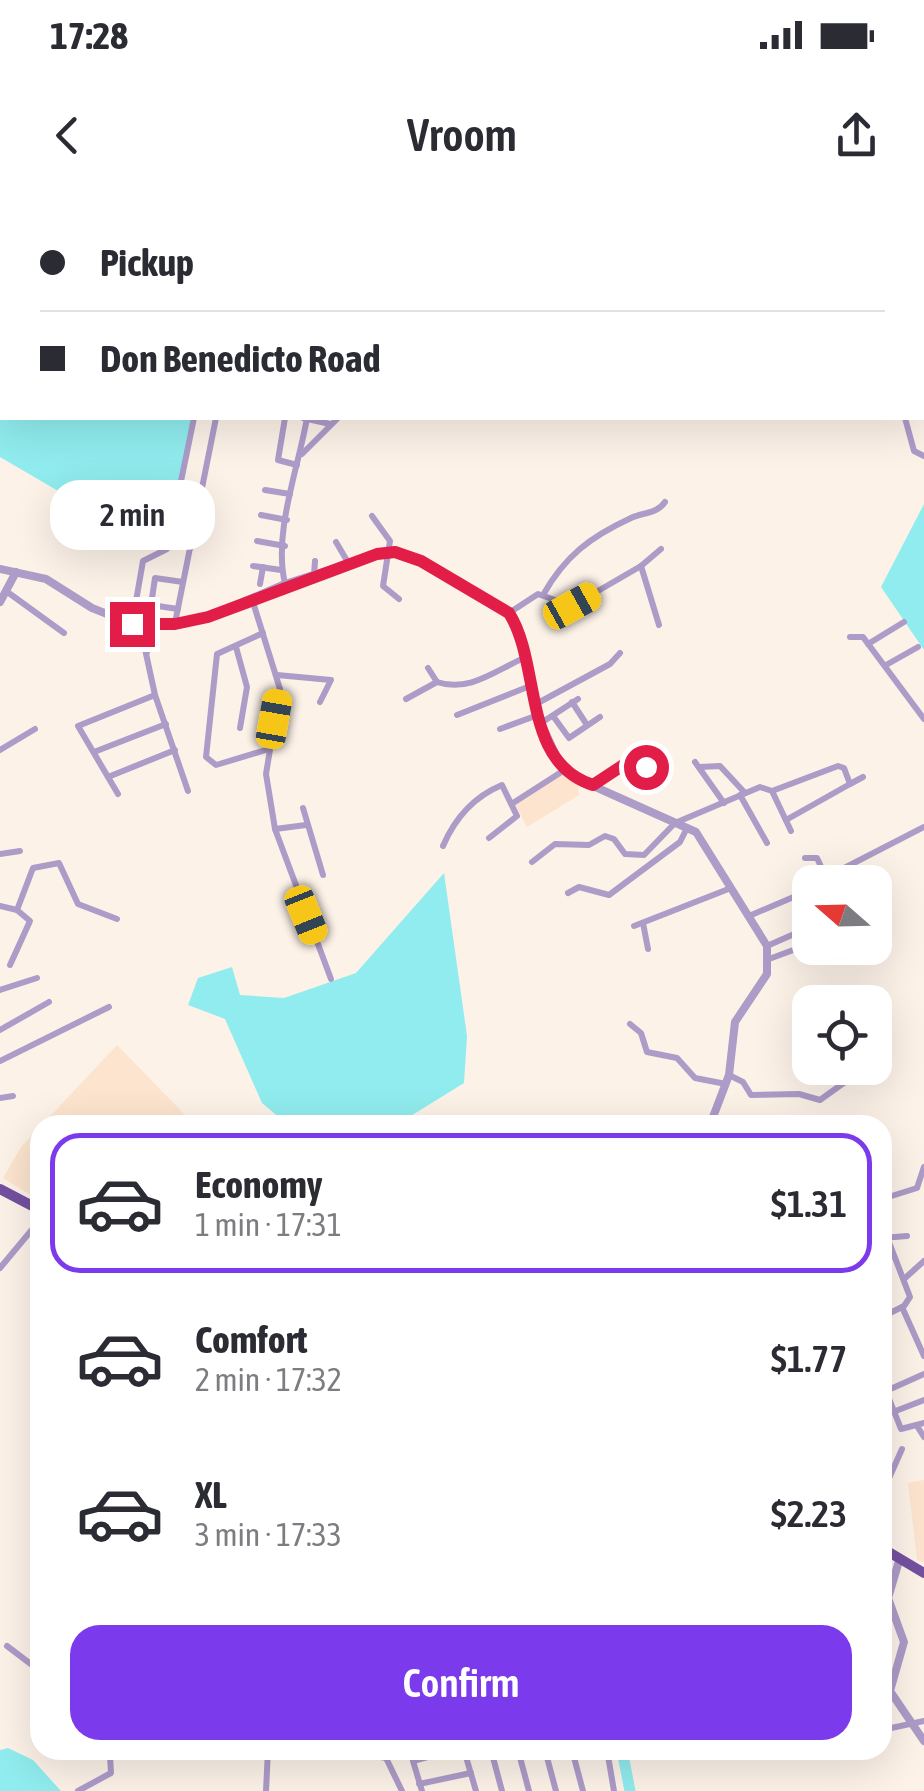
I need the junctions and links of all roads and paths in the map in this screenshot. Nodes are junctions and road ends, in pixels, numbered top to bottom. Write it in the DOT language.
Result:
graph roads {
  1 [pos="194,420"];
  2 [pos="216,420"];
  3 [pos="284,420"];
  4 [pos="305,420"];
  5 [pos="906,420"];
  6 [pos="334,421"];
  7 [pos="300,455"];
  8 [pos="924,456"];
  9 [pos="297,465"];
  10 [pos="264,490"];
  11 [pos="290,494"];
  12 [pos="666,502"];
  13 [pos="261,516"];
  14 [pos="372,516"];
  15 [pos="288,520"];
  16 [pos="257,541"];
  17 [pos="336,542"];
  18 [pos="285,546"];
  19 [pos="661,550"];
  20 [pos="388,552"];
  21 [pos="314,561"];
  22 [pos="348,564"];
  23 [pos="254,566"];
  24 [pos="641,566"];
  25 [pos="264,567"];
  26 [pos="0,570"];
  27 [pos="281,570"];
  28 [pos="16,572"];
  29 [pos="314,576"];
  30 [pos="183,582"];
  31 [pos="260,584"];
  32 [pos="284,584"];
  33 [pos="6,591"];
  34 [pos="544,595"];
  35 [pos="252,599"];
  36 [pos="399,599"];
  37 [pos="0,602"];
  38 [pos="178,609"];
  39 [pos="509,613"];
  40 [pos="904,622"];
  41 [pos="175,624"];
  42 [pos="140,625"];
  43 [pos="659,625"];
  44 [pos="64,633"];
  45 [pos="264,633"];
  46 [pos="850,637"];
  47 [pos="868,644"];
  48 [pos="236,646"];
  49 [pos="918,647"];
  50 [pos="620,653"];
  51 [pos="524,658"];
  52 [pos="886,665"];
  53 [pos="428,668"];
  54 [pos="278,676"];
  55 [pos="436,682"];
  56 [pos="530,686"];
  57 [pos="155,695"];
  58 [pos="406,699"];
  59 [pos="320,702"];
  60 [pos="921,704"];
  61 [pos="535,705"];
  62 [pos="457,716"];
  63 [pos="553,716"];
  64 [pos="600,717"];
  65 [pos="539,719"];
  66 [pos="924,719"];
  67 [pos="166,724"];
  68 [pos="587,724"];
  69 [pos="240,728"];
  70 [pos="36,729"];
  71 [pos="500,729"];
  72 [pos="636,746"];
  73 [pos="269,749"];
  74 [pos="0,750"];
  75 [pos="175,750"];
  76 [pos="94,752"];
  77 [pos="634,758"];
  78 [pos="566,770"];
  79 [pos="651,770"];
  80 [pos="863,776"];
  81 [pos="108,777"];
  82 [pos="850,784"];
  83 [pos="593,785"];
  84 [pos="769,790"];
  85 [pos="188,791"];
  86 [pos="118,794"];
  87 [pos="743,794"];
  88 [pos="513,803"];
  89 [pos="724,803"];
  90 [pos="303,808"];
  91 [pos="786,820"];
  92 [pos="675,823"];
  93 [pos="306,825"];
  94 [pos="924,827"];
  95 [pos="687,828"];
  96 [pos="275,829"];
  97 [pos="791,830"];
  98 [pos="488,838"];
  99 [pos="767,844"];
  100 [pos="443,846"];
  101 [pos="20,851"];
  102 [pos="0,854"];
  103 [pos="805,858"];
  104 [pos="532,862"];
  105 [pos="820,865"];
  106 [pos="846,865"];
  107 [pos="322,875"];
  108 [pos="732,888"];
  109 [pos="568,892"];
  110 [pos="792,898"];
  111 [pos="0,906"];
  112 [pos="17,910"];
  113 [pos="749,916"];
  114 [pos="117,920"];
  115 [pos="643,923"];
  116 [pos="634,926"];
  117 [pos="792,935"];
  118 [pos="767,946"];
  119 [pos="648,949"];
  120 [pos="792,950"];
  121 [pos="769,959"];
  122 [pos="10,966"];
  123 [pos="37,978"];
  124 [pos="331,979"];
  125 [pos="0,990"];
  126 [pos="49,1002"];
  127 [pos="109,1007"];
  128 [pos="630,1024"];
  129 [pos="0,1030"];
  130 [pos="0,1061"];
  131 [pos="727,1080"];
  132 [pos="841,1085"];
  133 [pos="13,1096"];
  134 [pos="0,1098"];
  135 [pos="714,1115"];
  136 [pos="924,1167"];
  137 [pos="0,1188"];
  138 [pos="892,1197"];
  139 [pos="30,1204"];
  140 [pos="30,1232"];
  141 [pos="907,1236"];
  142 [pos="892,1237"];
  143 [pos="892,1252"];
  144 [pos="924,1261"];
  145 [pos="0,1268"];
  146 [pos="904,1279"];
  147 [pos="902,1307"];
  148 [pos="892,1312"];
  149 [pos="924,1356"];
  150 [pos="924,1374"];
  151 [pos="892,1388"];
  152 [pos="924,1400"];
  153 [pos="892,1412"];
  154 [pos="921,1424"];
  155 [pos="924,1438"];
  156 [pos="902,1448"];
  157 [pos="892,1471"];
  158 [pos="892,1556"];
  159 [pos="899,1561"];
  160 [pos="924,1573"];
  161 [pos="892,1582"];
  162 [pos="892,1606"];
  163 [pos="7,1646"];
  164 [pos="30,1664"];
  165 [pos="892,1678"];
  166 [pos="892,1687"];
  167 [pos="924,1721"];
  168 [pos="915,1726"];
  169 [pos="892,1729"];
  170 [pos="924,1741"];
  171 [pos="109,1760"];
  172 [pos="268,1760"];
  173 [pos="387,1760"];
  174 [pos="417,1760"];
  175 [pos="467,1760"];
  176 [pos="494,1760"];
  177 [pos="521,1760"];
  178 [pos="547,1760"];
  179 [pos="575,1760"];
  180 [pos="609,1760"];
  181 [pos="471,1773"];
  182 [pos="420,1787"];
  183 [pos="78,1791"];
  184 [pos="266,1791"];
  185 [pos="402,1791"];
  186 [pos="476,1791"];
  187 [pos="502,1791"];
  188 [pos="529,1791"];
  189 [pos="556,1791"];
  190 [pos="583,1791"];
  191 [pos="614,1791"];
  1 -- 42 [label="street"];
  2 -- 30 [label="street"];
  3 -- 9 [label="street"];
  4 -- 7 [label="street"];
  5 -- 8 [label="street"];
  6 -- 7 [label="street"];
  7 -- 9 [label="street"];
  9 -- 11 [label="street"];
  10 -- 11 [label="street"];
  11 -- 15 [label="street"];
  12 -- 34 [label="street"];
  13 -- 15 [label="street"];
  14 -- 20 [label="street"];
  15 -- 18 [label="street"];
  16 -- 18 [label="street"];
  17 -- 22 [label="street"];
  18 -- 27 [label="street"];
  19 -- 24 [label="street"];
  20 -- 22 [label="street"];
  20 -- 36 [label="street"];
  20 -- 39 [label="street"];
  21 -- 29 [label="street"];
  22 -- 29 [label="street"];
  23 -- 25 [label="street"];
  24 -- 34 [label="street"];
  24 -- 43 [label="street"];
  25 -- 27 [label="street"];
  25 -- 31 [label="street"];
  26 -- 28 [label="street"];
  27 -- 32 [label="street"];
  28 -- 33 [label="street"];
  28 -- 42 [label="street"];
  29 -- 32 [label="street"];
  30 -- 38 [label="street"];
  30 -- 38 [label="street"];
  32 -- 35 [label="street"];
  33 -- 37 [label="street"];
  33 -- 44 [label="street"];
  34 -- 39 [label="street"];
  35 -- 41 [label="street"];
  35 -- 45 [label="street"];
  38 -- 41 [label="street"];
  39 -- 51 [label="street"];
  40 -- 47 [label="street"];
  41 -- 42 [label="street"];
  42 -- 57 [label="street"];
  45 -- 48 [label="street"];
  45 -- 54 [label="street"];
  46 -- 47 [label="street"];
  47 -- 52 [label="street"];
  48 -- 69 [label="street"];
  48 -- 73 [label="street"];
  49 -- 52 [label="street"];
  50 -- 61 [label="street"];
  51 -- 55 [label="street"];
  51 -- 56 [label="street"];
  52 -- 60 [label="street"];
  53 -- 55 [label="street"];
  54 -- 59 [label="street"];
  54 -- 73 [label="street"];
  55 -- 58 [label="street"];
  56 -- 61 [label="street"];
  56 -- 62 [label="street"];
  57 -- 67 [label="street"];
  57 -- 76 [label="street"];
  60 -- 66 [label="street"];
  61 -- 65 [label="street"];
  63 -- 65 [label="street"];
  63 -- 68 [label="street"];
  63 -- 68 [label="street"];
  64 -- 68 [label="street"];
  65 -- 71 [label="street"];
  65 -- 78 [label="street"];
  67 -- 75 [label="street"];
  67 -- 76 [label="street"];
  70 -- 74 [label="street"];
  72 -- 77 [label="street"];
  73 -- 96 [label="street"];
  75 -- 81 [label="street"];
  75 -- 85 [label="street"];
  76 -- 81 [label="street"];
  77 -- 79 [label="street"];
  77 -- 83 [label="street"];
  78 -- 83 [label="street"];
  78 -- 88 [label="street"];
  80 -- 82 [label="street"];
  81 -- 86 [label="street"];
  82 -- 84 [label="street"];
  82 -- 91 [label="street"];
  83 -- 92 [label="street"];
  84 -- 87 [label="street"];
  84 -- 91 [label="street"];
  87 -- 89 [label="street"];
  87 -- 89 [label="street"];
  87 -- 99 [label="street"];
  88 -- 98 [label="street"];
  88 -- 100 [label="street"];
  89 -- 92 [label="street"];
  90 -- 93 [label="street"];
  91 -- 97 [label="street"];
  92 -- 95 [label="street"];
  92 -- 104 [label="street"];
  93 -- 96 [label="street"];
  93 -- 107 [label="street"];
  94 -- 106 [label="street"];
  95 -- 108 [label="street"];
  95 -- 109 [label="street"];
  96 -- 124 [label="street"];
  101 -- 102 [label="street"];
  103 -- 105 [label="street"];
  108 -- 113 [label="street"];
  108 -- 115 [label="street"];
  110 -- 113 [label="street"];
  111 -- 112 [label="street"];
  112 -- 114 [label="street"];
  112 -- 122 [label="street"];
  113 -- 118 [label="street"];
  115 -- 116 [label="street"];
  115 -- 119 [label="street"];
  117 -- 118 [label="street"];
  118 -- 121 [label="street"];
  120 -- 121 [label="street"];
  121 -- 131 [label="street"];
  123 -- 125 [label="street"];
  126 -- 129 [label="street"];
  127 -- 130 [label="street"];
  128 -- 131 [label="street"];
  131 -- 132 [label="street"];
  131 -- 135 [label="street"];
  133 -- 134 [label="street"];
  136 -- 138 [label="street"];
  137 -- 139 [label="main road"];
  140 -- 145 [label="street"];
  141 -- 142 [label="street"];
  143 -- 146 [label="street"];
  144 -- 146 [label="street"];
  146 -- 147 [label="street"];
  147 -- 148 [label="street"];
  147 -- 149 [label="street"];
  150 -- 151 [label="street"];
  152 -- 153 [label="street"];
  153 -- 154 [label="street"];
  154 -- 155 [label="street"];
  156 -- 157 [label="street"];
  158 -- 159 [label="main road"];
  159 -- 160 [label="main road"];
  159 -- 161 [label="street"];
  162 -- 165 [label="street"];
  163 -- 164 [label="street"];
  166 -- 168 [label="street"];
  167 -- 168 [label="street"];
  168 -- 169 [label="street"];
  168 -- 170 [label="street"];
  171 -- 183 [label="street"];
  172 -- 184 [label="street"];
  173 -- 185 [label="street"];
  174 -- 182 [label="street"];
  175 -- 181 [label="street"];
  176 -- 187 [label="street"];
  177 -- 188 [label="street"];
  178 -- 189 [label="street"];
  179 -- 190 [label="street"];
  180 -- 191 [label="street"];
  181 -- 182 [label="street"];
  181 -- 186 [label="street"];
}
